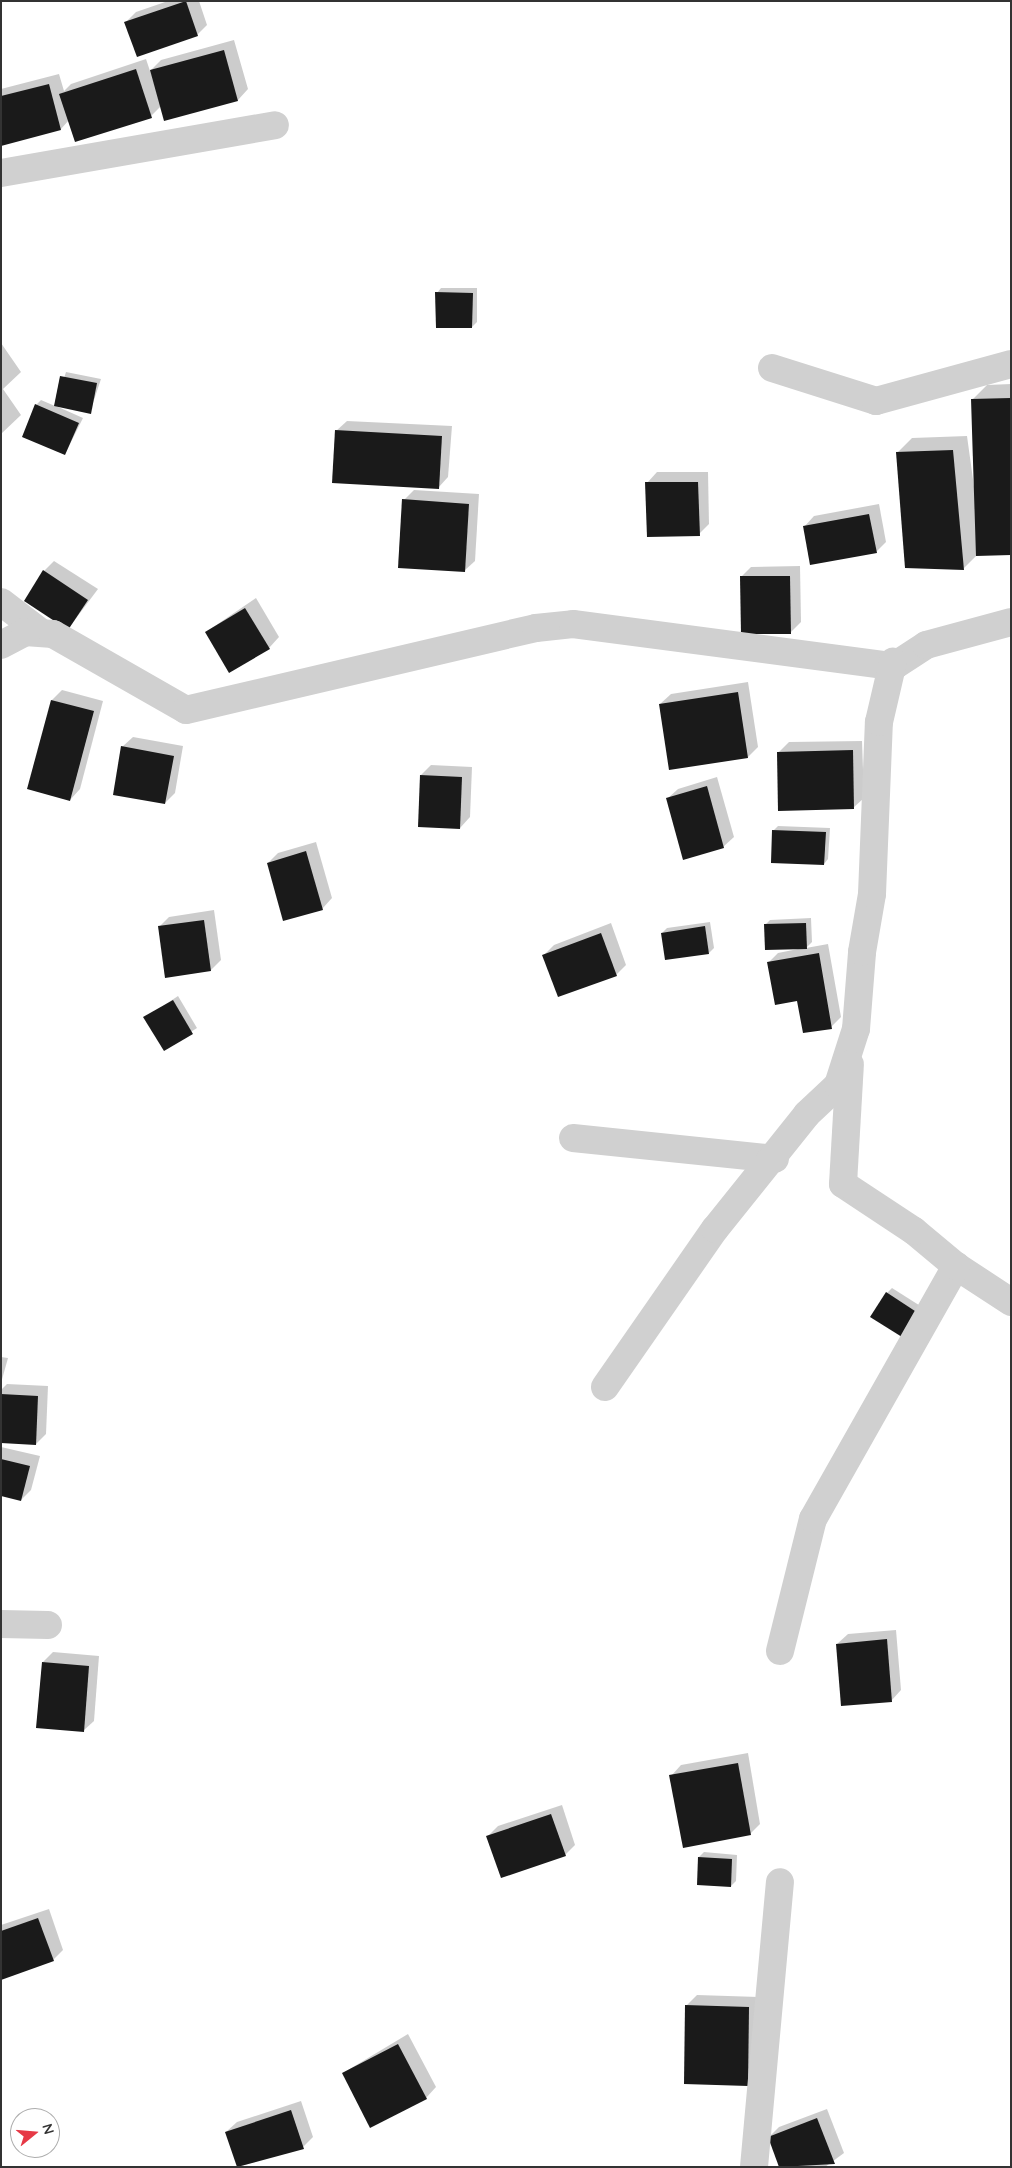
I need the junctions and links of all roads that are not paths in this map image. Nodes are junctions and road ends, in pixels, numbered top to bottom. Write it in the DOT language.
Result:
graph roads {
  1 [pos="275,125"];
  2 [pos="1,173"];
  3 [pos="1011,364"];
  4 [pos="772,368"];
  5 [pos="1,602"];
  6 [pos="1011,622"];
  7 [pos="39,631"];
  8 [pos="1,645"];
  9 [pos="893,662"];
  10 [pos="852,1042"];
  11 [pos="573,1138"];
  12 [pos="775,1160"];
  13 [pos="956,1266"];
  14 [pos="1011,1302"];
  15 [pos="605,1387"];
  16 [pos="1,1624"];
  17 [pos="48,1625"];
  18 [pos="780,1652"];
  19 [pos="780,1882"];
  20 [pos="754,2167"];
  1 -- 2 [label="street"];
  3 -- 4 [label="street"];
  5 -- 7 [label="street"];
  6 -- 9 [label="street"];
  7 -- 8 [label="street"];
  7 -- 9 [label="street"];
  9 -- 10 [label="street"];
  10 -- 12 [label="street"];
  10 -- 13 [label="street"];
  11 -- 12 [label="street"];
  12 -- 15 [label="street"];
  13 -- 14 [label="street"];
  13 -- 18 [label="street"];
  16 -- 17 [label="street"];
  19 -- 20 [label="street"];
}
